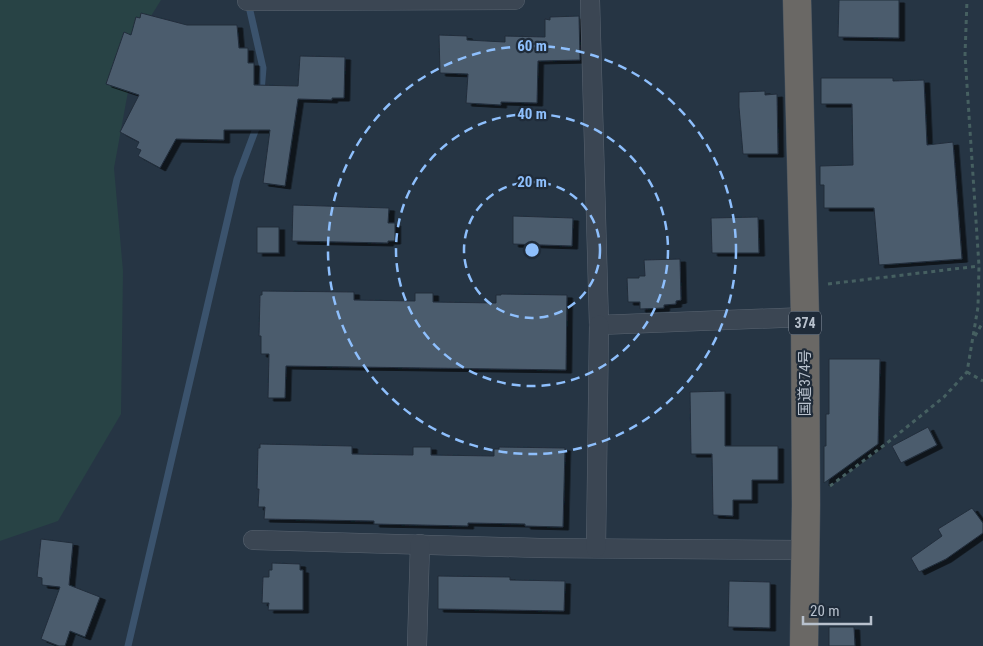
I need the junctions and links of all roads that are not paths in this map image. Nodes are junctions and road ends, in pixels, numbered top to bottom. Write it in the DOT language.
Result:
graph roads {
  1 [pos="514,0"];
  2 [pos="590,0"];
  3 [pos="797,0"];
  4 [pos="247,1"];
  5 [pos="805,317"];
  6 [pos="599,325"];
  7 [pos="253,540"];
  8 [pos="420,544"];
  9 [pos="596,548"];
  10 [pos="804,550"];
  11 [pos="417,646"];
  12 [pos="804,646"];
  1 -- 4 [label="street"];
  2 -- 6 [label="street"];
  3 -- 5 [label="highway, 国道374号 / 374"];
  5 -- 6 [label="street"];
  5 -- 10 [label="highway, 国道374号 / 374"];
  6 -- 9 [label="street"];
  7 -- 8 [label="street"];
  8 -- 9 [label="street"];
  8 -- 11 [label="street"];
  9 -- 10 [label="street"];
  10 -- 12 [label="highway, 国道374号 / 374"];
}
